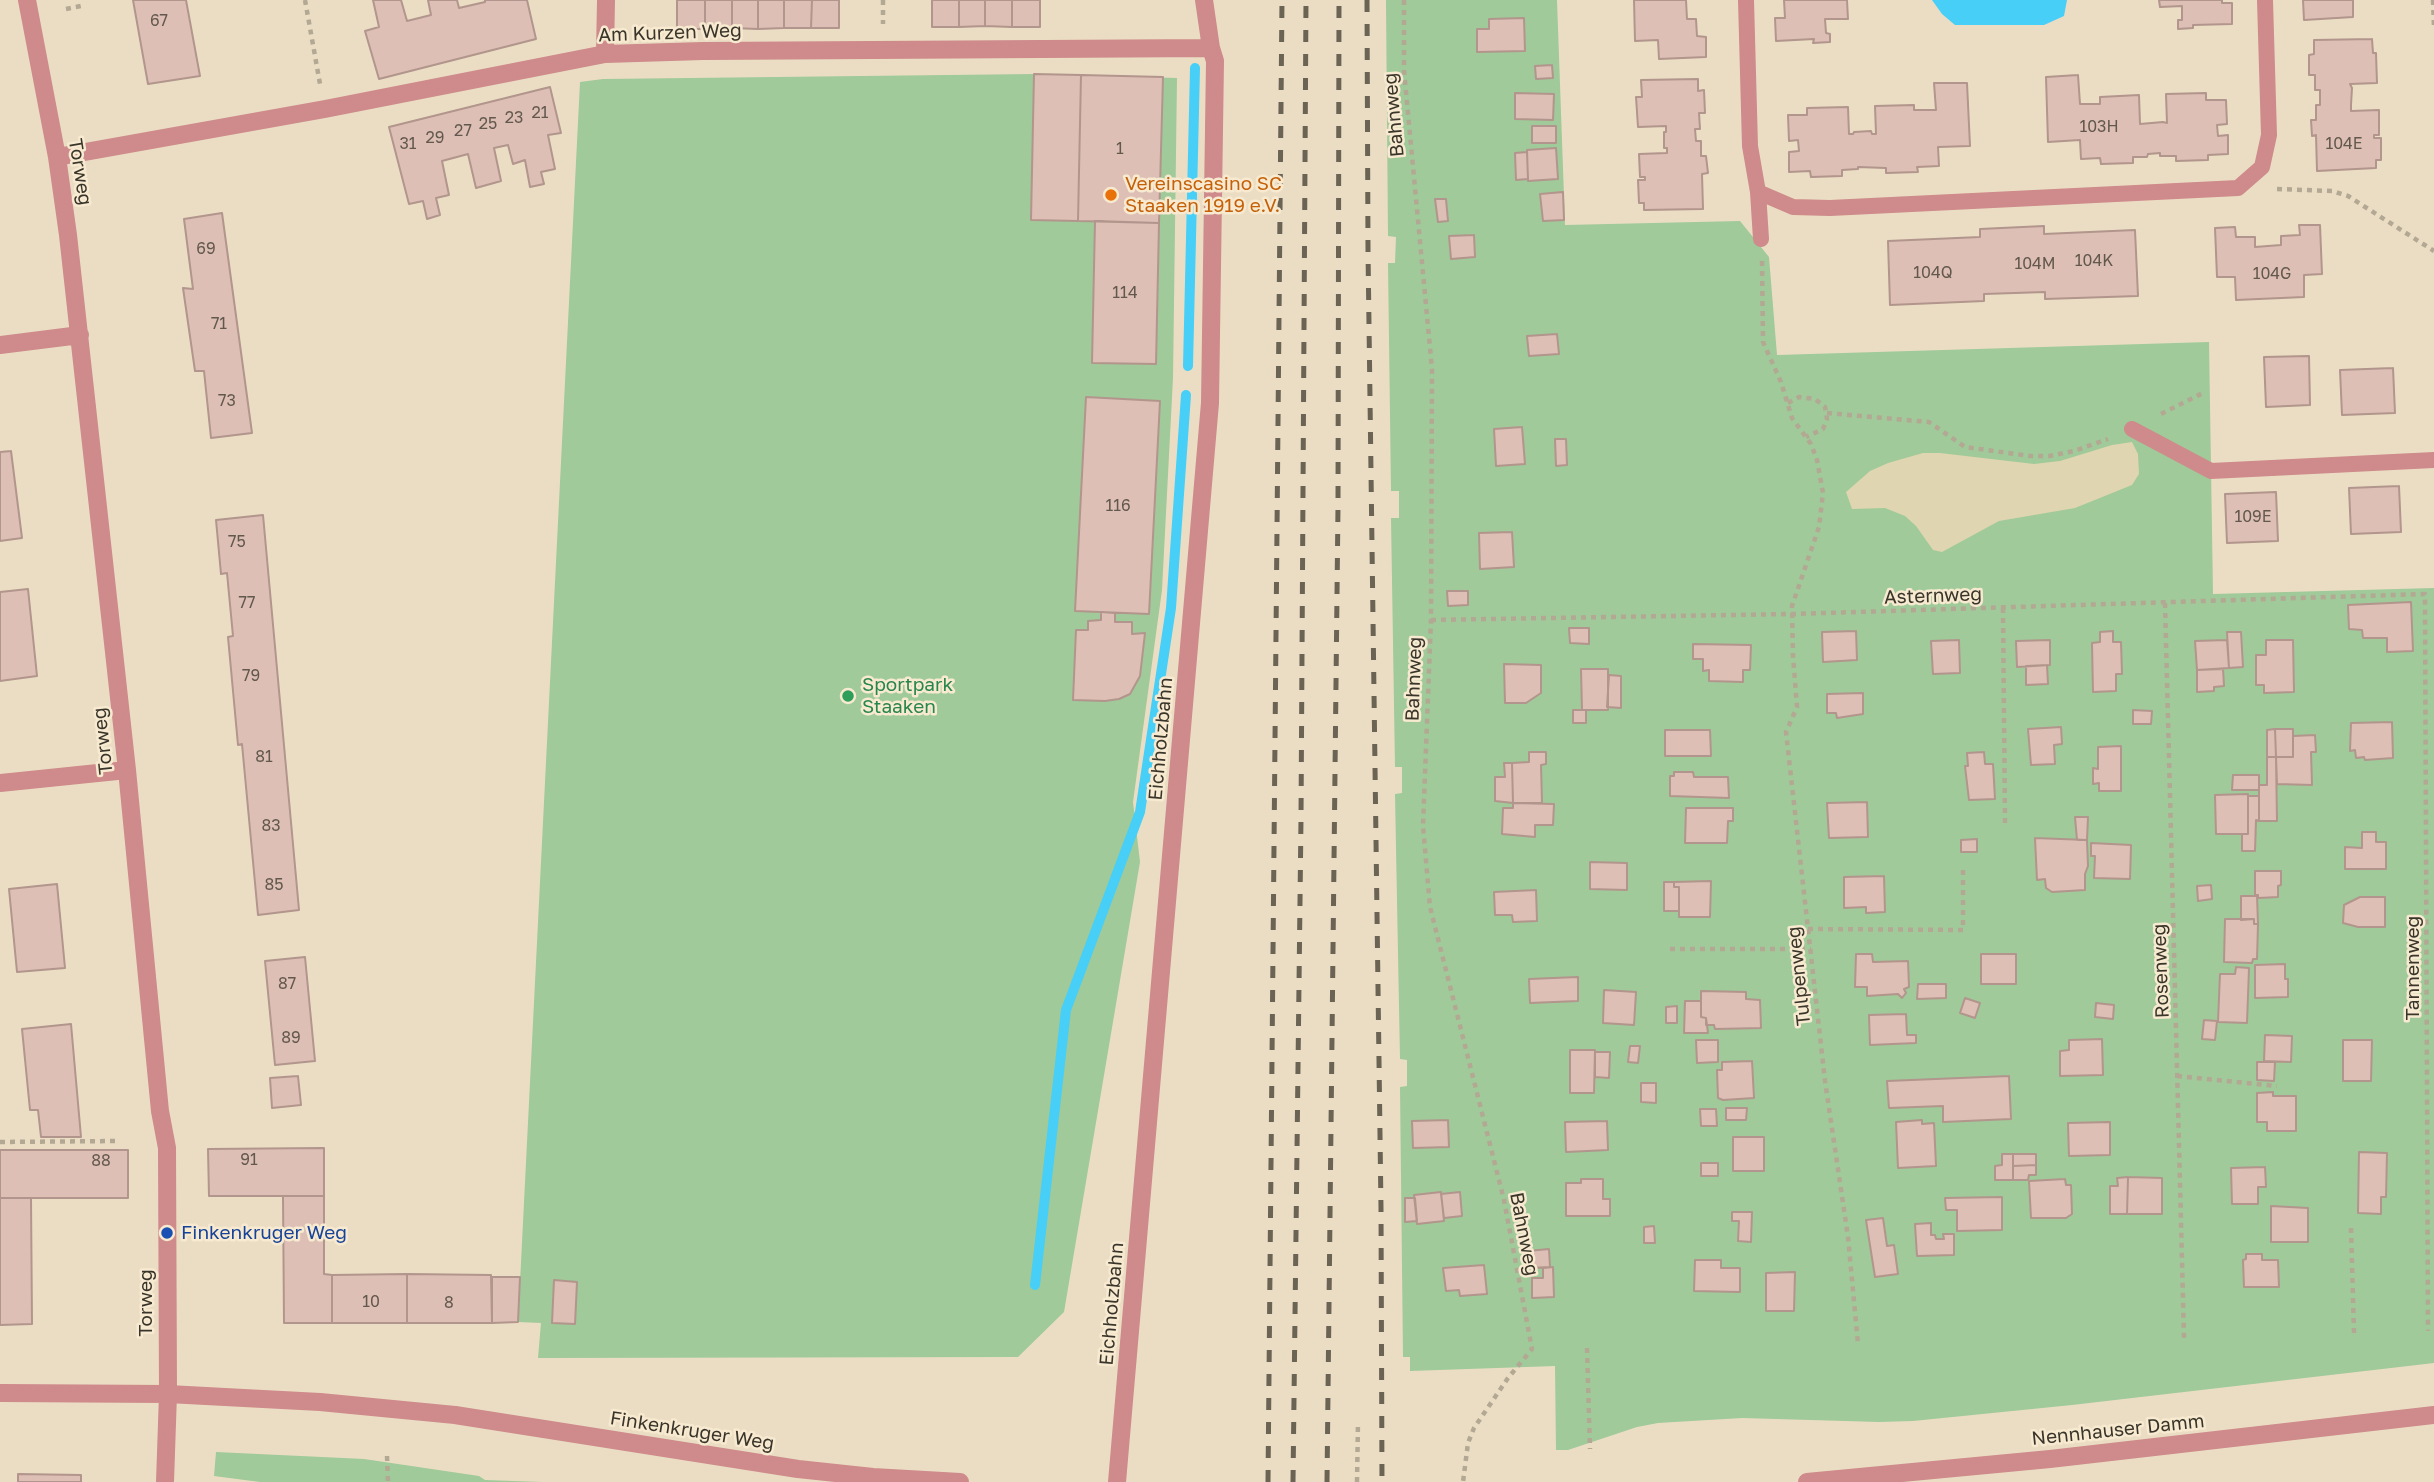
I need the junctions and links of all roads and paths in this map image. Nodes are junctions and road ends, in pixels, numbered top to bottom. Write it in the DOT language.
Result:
graph roads {
  1 [pos="27,0"];
  2 [pos="305,0"];
  3 [pos="606,0"];
  4 [pos="1203,0"];
  5 [pos="1404,0"];
  6 [pos="1746,0"];
  7 [pos="2265,0"];
  8 [pos="2433,0"];
  9 [pos="81,6"];
  10 [pos="66,9"];
  11 [pos="2434,27"];
  12 [pos="1211,48"];
  13 [pos="605,54"];
  14 [pos="326,109"];
  15 [pos="57,157"];
  16 [pos="2253,175"];
  17 [pos="1758,192"];
  18 [pos="1762,239"];
  19 [pos="2434,251"];
  20 [pos="80,335"];
  21 [pos="0,345"];
  22 [pos="2203,393"];
  23 [pos="1788,403"];
  24 [pos="1827,413"];
  25 [pos="2132,429"];
  26 [pos="1806,437"];
  27 [pos="2434,460"];
  28 [pos="2165,603"];
  29 [pos="2426,605"];
  30 [pos="2004,608"];
  31 [pos="1793,614"];
  32 [pos="1431,620"];
  33 [pos="128,770"];
  34 [pos="0,783"];
  35 [pos="2005,823"];
  36 [pos="1963,868"];
  37 [pos="1808,929"];
  38 [pos="1670,949"];
  39 [pos="1811,949"];
  40 [pos="2178,1076"];
  41 [pos="2277,1086"];
  42 [pos="116,1141"];
  43 [pos="0,1142"];
  44 [pos="2351,1228"];
  45 [pos="2428,1331"];
  46 [pos="2354,1333"];
  47 [pos="2184,1338"];
  48 [pos="1858,1344"];
  49 [pos="1587,1348"];
  50 [pos="0,1393"];
  51 [pos="167,1394"];
  52 [pos="2434,1415"];
  53 [pos="1358,1430"];
  54 [pos="1590,1449"];
  55 [pos="387,1456"];
  56 [pos="165,1482"];
  57 [pos="388,1482"];
  58 [pos="960,1482"];
  59 [pos="1117,1482"];
  60 [pos="1357,1482"];
  61 [pos="1463,1482"];
  62 [pos="1807,1482"];
  1 -- 15 [label="street, Torweg"];
  2 -- 14 [label="path"];
  3 -- 13 [label="street"];
  4 -- 12 [label="street, Eichholzbahn"];
  5 -- 32 [label="path, Bahnweg"];
  6 -- 17 [label="lane"];
  7 -- 16 [label="lane"];
  8 -- 11 [label="path"];
  9 -- 10 [label="path"];
  12 -- 13 [label="street, Am Kurzen Weg"];
  12 -- 59 [label="street, Eichholzbahn"];
  13 -- 14 [label="street, Am Kurzen Weg"];
  14 -- 15 [label="street, Am Kurzen Weg"];
  15 -- 20 [label="street, Torweg"];
  16 -- 17 [label="lane"];
  16 -- 19 [label="path"];
  17 -- 18 [label="lane"];
  18 -- 23 [label="path"];
  20 -- 21 [label="street"];
  20 -- 33 [label="street, Torweg"];
  22 -- 25 [label="path"];
  23 -- 24 [label="path"];
  23 -- 26 [label="path"];
  24 -- 25 [label="path"];
  24 -- 26 [label="path"];
  25 -- 27 [label="lane"];
  26 -- 31 [label="path, Tulpenweg"];
  28 -- 29 [label="path, Asternweg"];
  28 -- 30 [label="path, Asternweg"];
  28 -- 40 [label="path, Rosenweg"];
  29 -- 45 [label="path, Tannenweg"];
  30 -- 31 [label="path, Asternweg"];
  30 -- 35 [label="path"];
  31 -- 32 [label="path, Asternweg"];
  31 -- 37 [label="path, Tulpenweg"];
  32 -- 61 [label="path, Bahnweg"];
  33 -- 34 [label="street"];
  33 -- 51 [label="street, Torweg"];
  36 -- 37 [label="path"];
  37 -- 39 [label="path, Tulpenweg"];
  38 -- 39 [label="path"];
  39 -- 48 [label="path, Tulpenweg"];
  40 -- 41 [label="path"];
  40 -- 47 [label="path, Rosenweg"];
  42 -- 43 [label="path"];
  44 -- 46 [label="path"];
  49 -- 54 [label="path"];
  50 -- 51 [label="street, Finkenkruger Weg"];
  51 -- 56 [label="street, Torweg"];
  51 -- 58 [label="street, Finkenkruger Weg"];
  52 -- 62 [label="street, Nennhauser Damm"];
  53 -- 60 [label="path"];
  55 -- 57 [label="path"];
}
